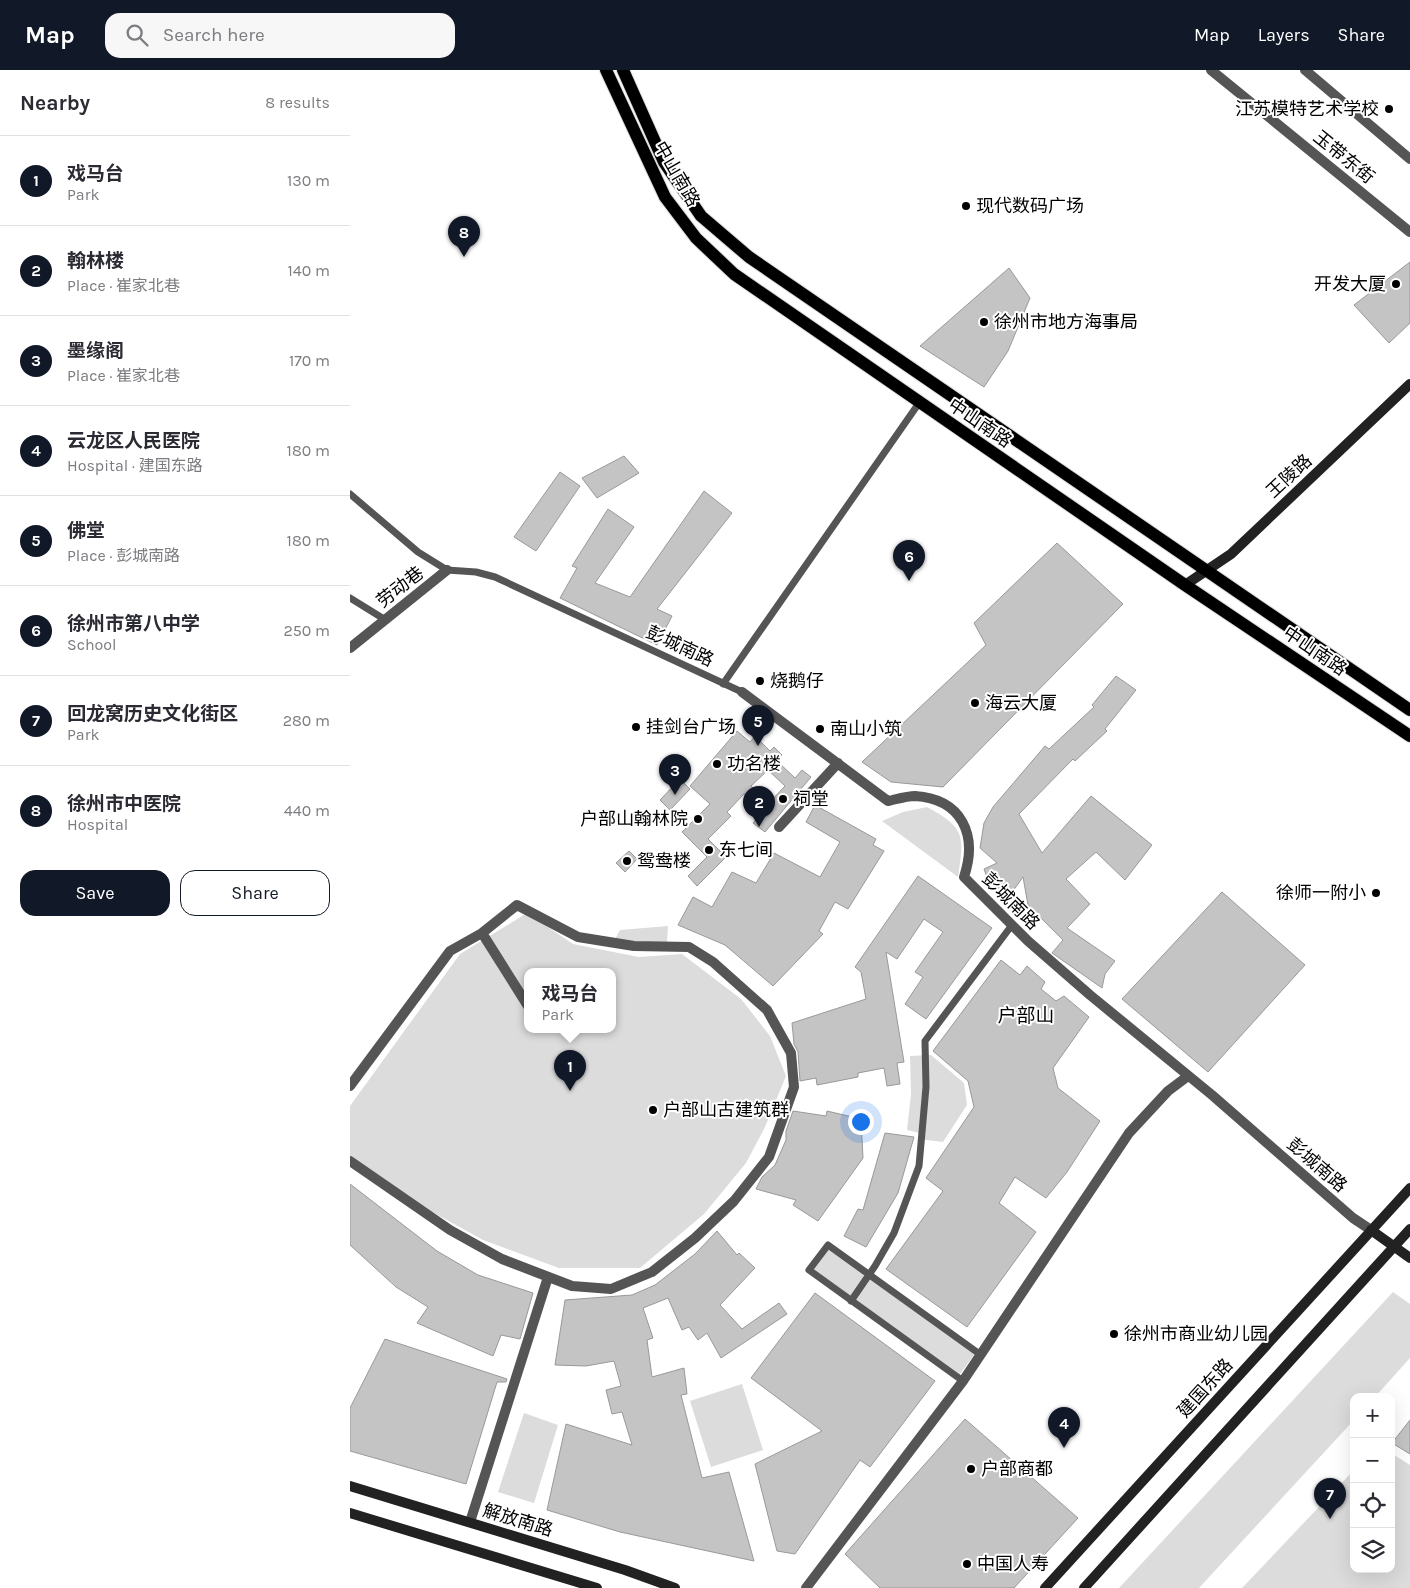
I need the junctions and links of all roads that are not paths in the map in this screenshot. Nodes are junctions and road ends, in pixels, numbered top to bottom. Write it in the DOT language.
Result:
graph roads {
  1 [pos="606,70"];
  2 [pos="623,70"];
  3 [pos="1211,70"];
  4 [pos="1305,70"];
  5 [pos="1410,159"];
  6 [pos="1410,232"];
  7 [pos="1410,384"];
  8 [pos="919,403"];
  9 [pos="350,494"];
  10 [pos="447,570"];
  11 [pos="1204,571"];
  12 [pos="1185,585"];
  13 [pos="350,598"];
  14 [pos="384,619"];
  15 [pos="350,648"];
  16 [pos="723,684"];
  17 [pos="742,692"];
  18 [pos="1410,710"];
  19 [pos="1410,736"];
  20 [pos="838,763"];
  21 [pos="778,827"];
  22 [pos="1012,925"];
  23 [pos="482,933"];
  24 [pos="524,1000"];
  25 [pos="1188,1076"];
  26 [pos="350,1086"];
  27 [pos="350,1161"];
  28 [pos="1410,1188"];
  29 [pos="1410,1229"];
  30 [pos="1371,1230"];
  31 [pos="1394,1247"];
  32 [pos="1410,1258"];
  33 [pos="870,1275"];
  34 [pos="548,1277"];
  35 [pos="851,1300"];
  36 [pos="980,1355"];
  37 [pos="963,1381"];
  38 [pos="350,1486"];
  39 [pos="350,1512"];
  40 [pos="470,1522"];
  41 [pos="597,1588"];
  42 [pos="675,1588"];
  43 [pos="806,1588"];
  44 [pos="1045,1588"];
  45 [pos="1084,1588"];
  1 -- 8 [label="main road, 中山南路"];
  2 -- 11 [label="main road, 中山南路"];
  3 -- 6 [label="street, 玉带东街"];
  4 -- 5 [label="street"];
  7 -- 11 [label="main road, 王陵路"];
  8 -- 12 [label="main road, 中山南路"];
  8 -- 16 [label="lane"];
  9 -- 10 [label="lane, 彭城南路"];
  10 -- 14 [label="street, 劳动巷"];
  10 -- 16 [label="lane, 彭城南路"];
  11 -- 12 [label="main road, 王陵路"];
  11 -- 18 [label="main road, 中山南路"];
  12 -- 19 [label="main road, 中山南路"];
  13 -- 14 [label="lane"];
  14 -- 15 [label="street, 劳动巷"];
  16 -- 17 [label="lane, 彭城南路"];
  17 -- 20 [label="street, 彭城南路"];
  20 -- 21 [label="street"];
  20 -- 22 [label="street, 彭城南路"];
  22 -- 25 [label="street, 彭城南路"];
  22 -- 33 [label="lane"];
  23 -- 24 [label="street"];
  23 -- 26 [label="street"];
  23 -- 34 [label="street"];
  25 -- 30 [label="street, 彭城南路"];
  25 -- 36 [label="street"];
  27 -- 34 [label="street"];
  28 -- 30 [label="main road, 建国东路"];
  29 -- 31 [label="main road"];
  30 -- 31 [label="main road"];
  30 -- 44 [label="main road, 建国东路"];
  31 -- 32 [label="main road"];
  31 -- 45 [label="main road"];
  33 -- 35 [label="lane"];
  33 -- 35 [label="lane"];
  33 -- 36 [label="lane"];
  34 -- 40 [label="street"];
  35 -- 37 [label="lane"];
  36 -- 37 [label="street"];
  37 -- 43 [label="street"];
  38 -- 40 [label="main road, 解放南路"];
  39 -- 41 [label="main road"];
  40 -- 42 [label="main road, 解放南路"];
}
